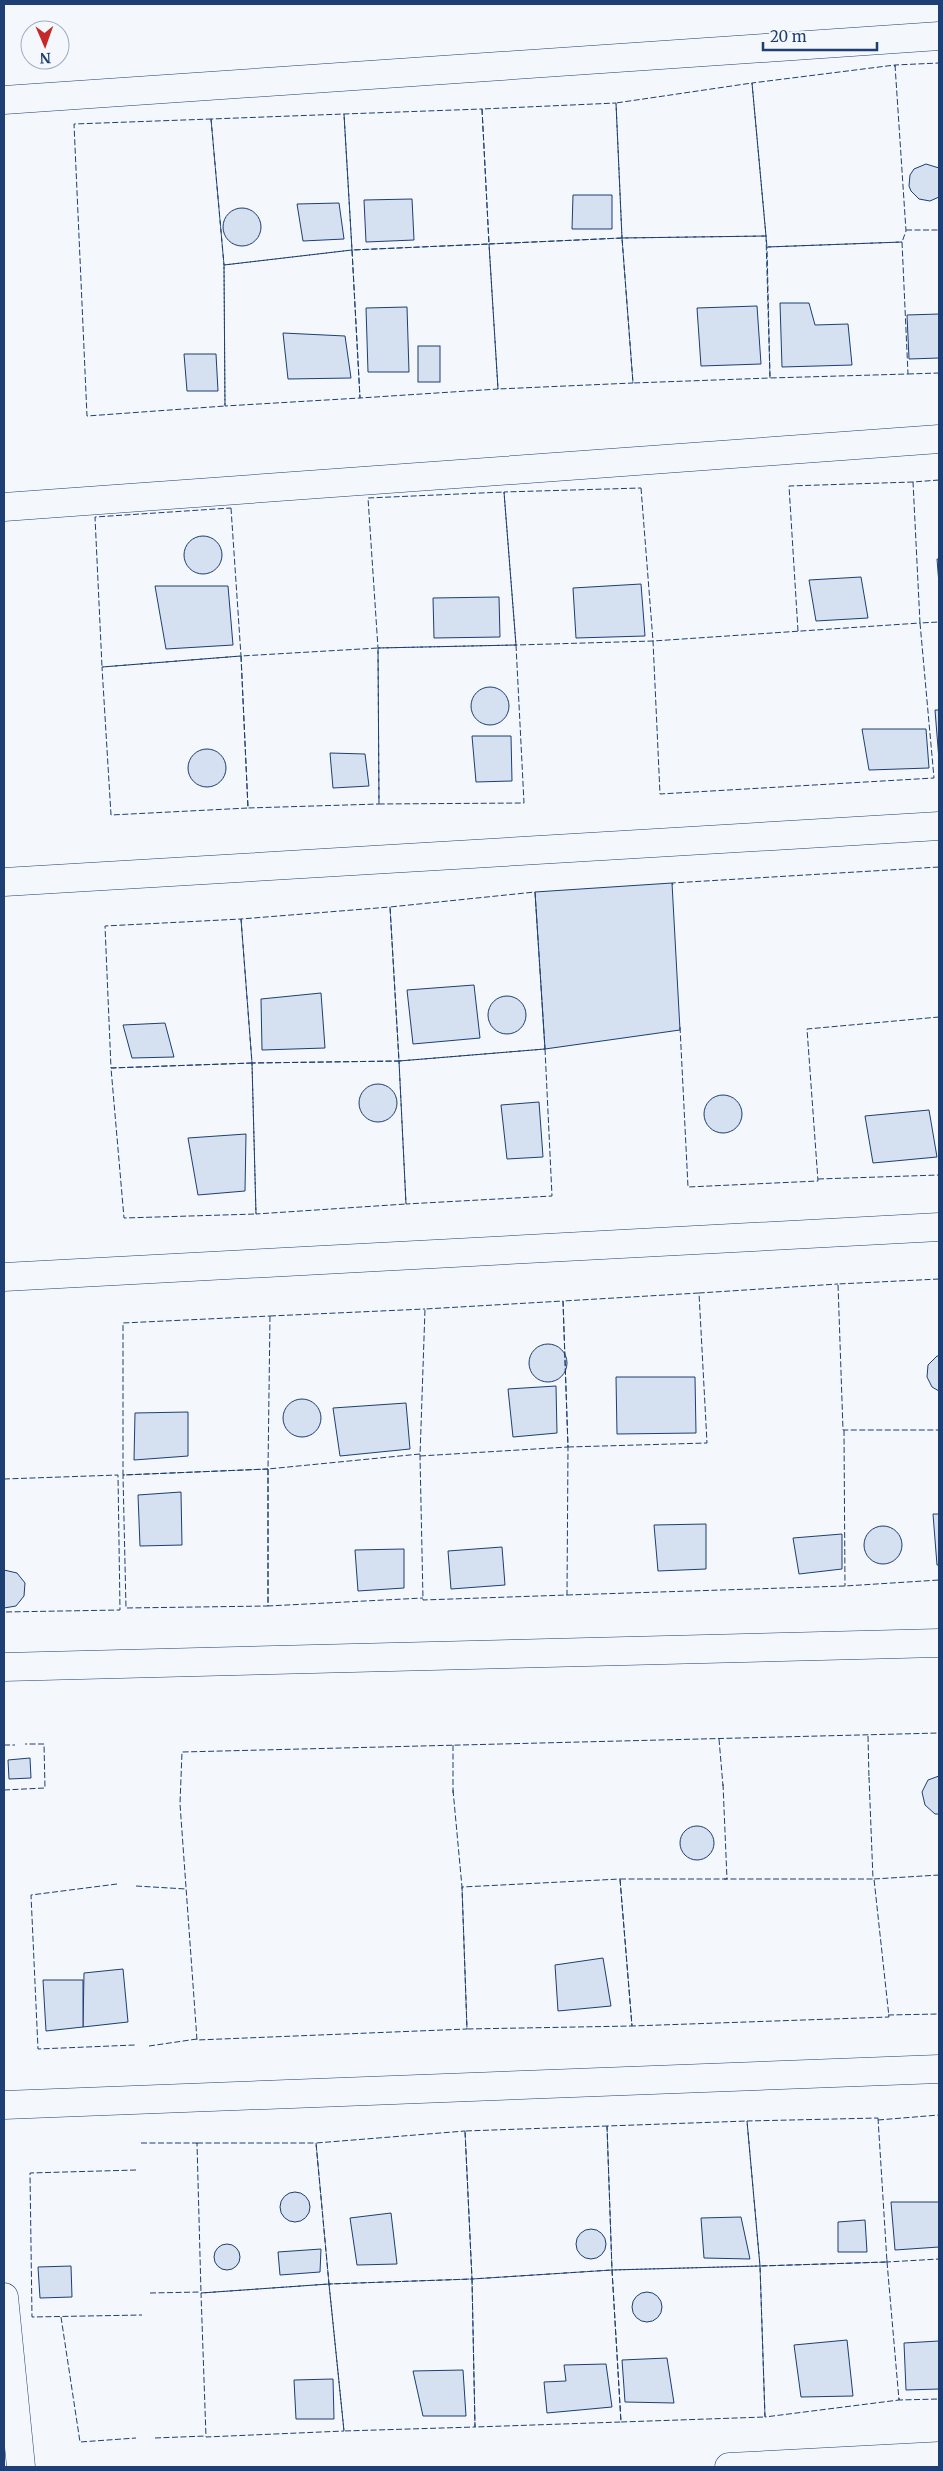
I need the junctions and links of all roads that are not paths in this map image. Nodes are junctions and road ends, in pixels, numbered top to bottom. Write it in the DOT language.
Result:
graph roads {
  1 [pos="939,36"];
  2 [pos="4,100"];
  3 [pos="939,439"];
  4 [pos="4,507"];
  5 [pos="939,826"];
  6 [pos="4,882"];
  7 [pos="939,1227"];
  8 [pos="4,1277"];
  9 [pos="939,1643"];
  10 [pos="4,1667"];
  11 [pos="939,2069"];
  12 [pos="4,2105"];
  13 [pos="4,2297"];
  14 [pos="939,2456"];
  15 [pos="21,2467"];
  16 [pos="729,2467"];
  1 -- 2 [label="street"];
  3 -- 4 [label="street"];
  5 -- 6 [label="street"];
  7 -- 8 [label="street"];
  9 -- 10 [label="street"];
  11 -- 12 [label="street"];
  13 -- 15 [label="street"];
  14 -- 16 [label="street"];
}
